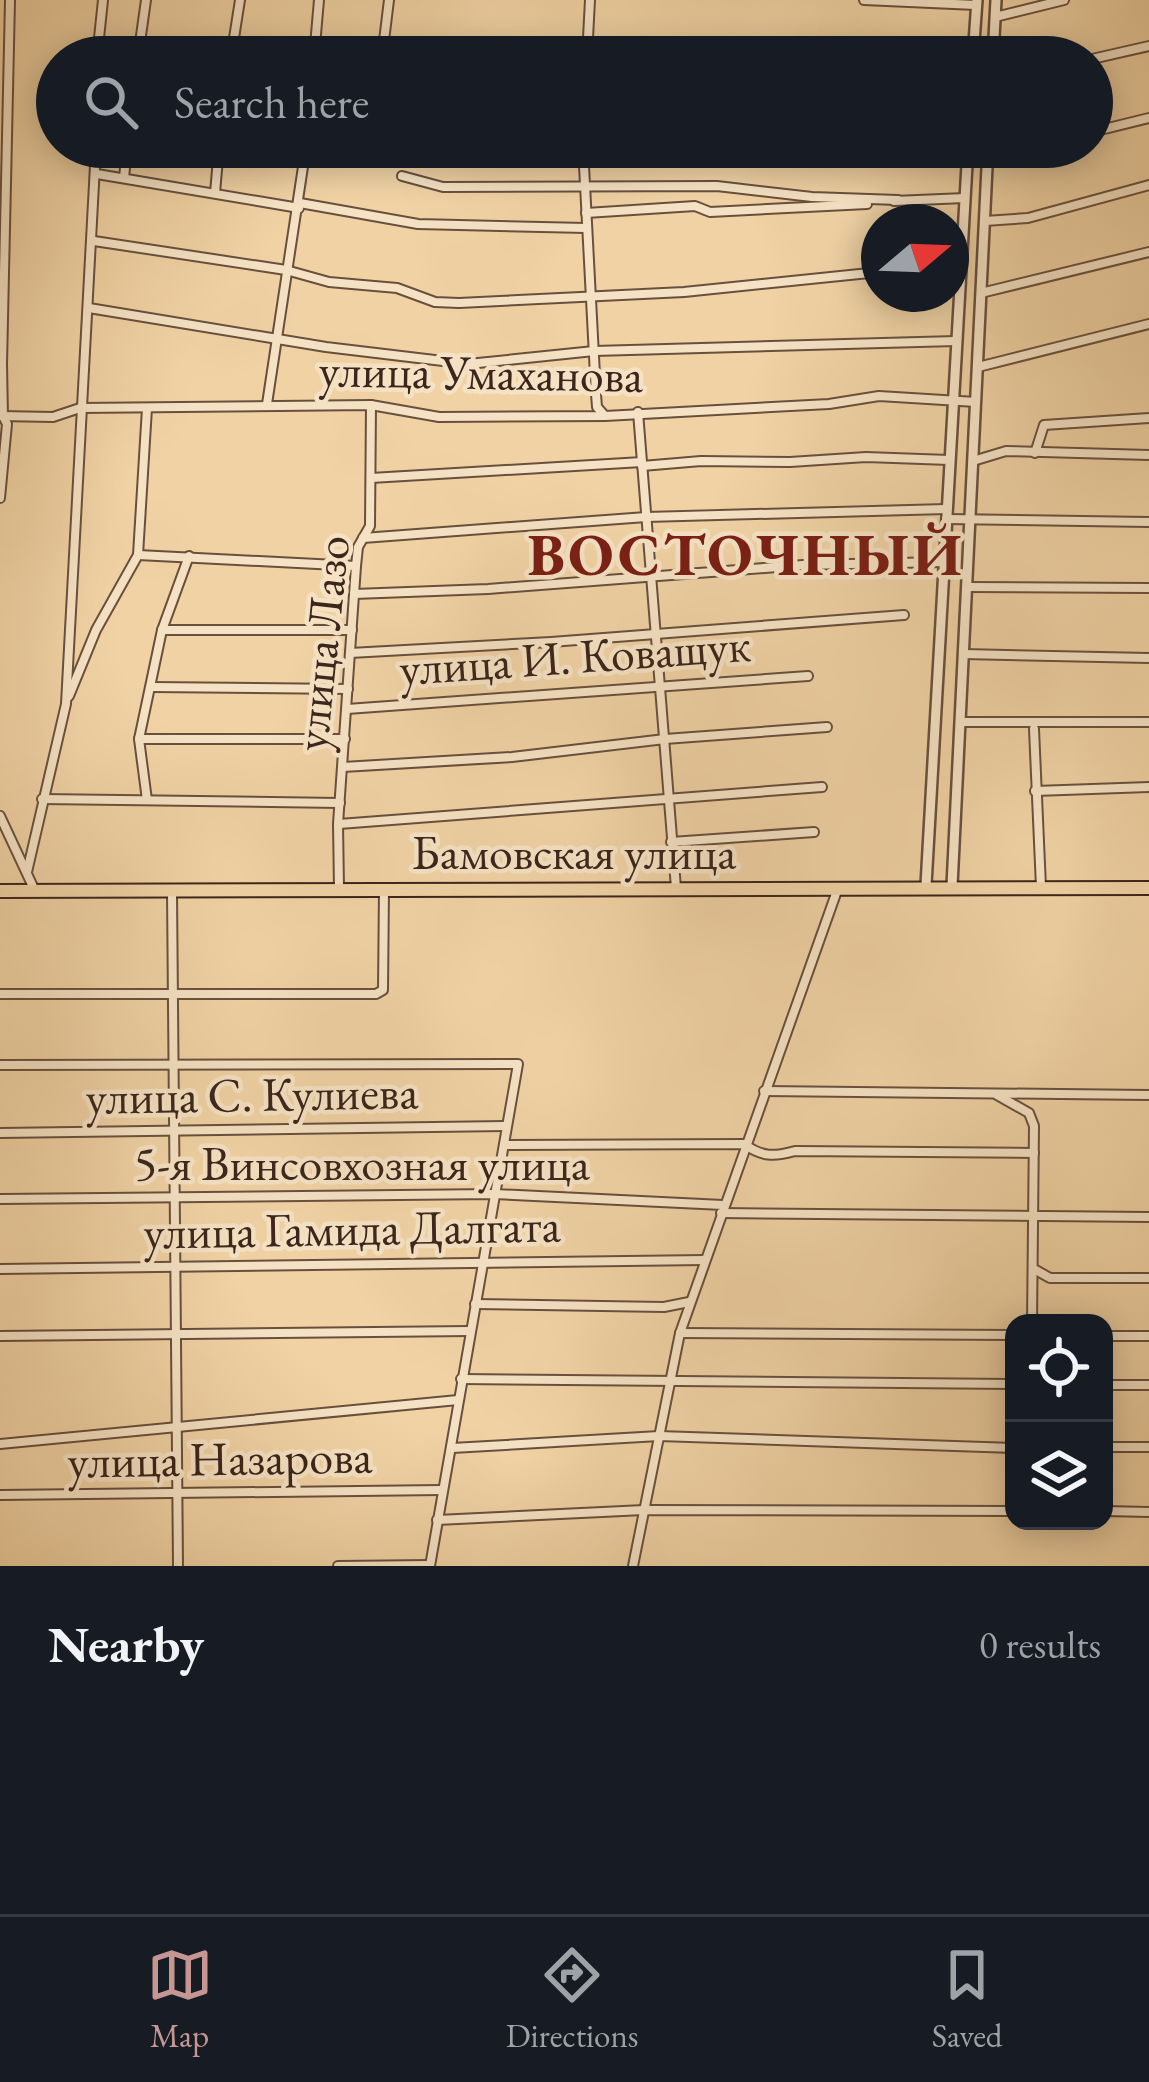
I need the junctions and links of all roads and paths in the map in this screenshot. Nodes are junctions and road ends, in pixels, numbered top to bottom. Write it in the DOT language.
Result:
graph roads {
  1 [pos="10,0"];
  2 [pos="103,0"];
  3 [pos="146,0"];
  4 [pos="240,0"];
  5 [pos="319,0"];
  6 [pos="389,0"];
  7 [pos="590,0"];
  8 [pos="864,0"];
  9 [pos="996,0"];
  10 [pos="1064,0"];
  11 [pos="977,3"];
  12 [pos="995,16"];
  13 [pos="99,36"];
  14 [pos="141,36"];
  15 [pos="234,36"];
  16 [pos="316,36"];
  17 [pos="385,36"];
  18 [pos="588,36"];
  19 [pos="975,36"];
  20 [pos="994,36"];
  21 [pos="1149,46"];
  22 [pos="1113,54"];
  23 [pos="1149,118"];
  24 [pos="1113,127"];
  25 [pos="97,168"];
  26 [pos="125,168"];
  27 [pos="217,168"];
  28 [pos="304,168"];
  29 [pos="584,168"];
  30 [pos="967,168"];
  31 [pos="987,168"];
  32 [pos="97,174"];
  33 [pos="402,176"];
  34 [pos="124,178"];
  35 [pos="585,184"];
  36 [pos="1149,185"];
  37 [pos="215,193"];
  38 [pos="964,198"];
  39 [pos="898,200"];
  40 [pos="299,206"];
  41 [pos="586,213"];
  42 [pos="985,221"];
  43 [pos="586,228"];
  44 [pos="94,241"];
  45 [pos="1149,252"];
  46 [pos="286,271"];
  47 [pos="861,274"];
  48 [pos="981,292"];
  49 [pos="590,297"];
  50 [pos="89,308"];
  51 [pos="1149,324"];
  52 [pos="276,339"];
  53 [pos="956,341"];
  54 [pos="594,351"];
  55 [pos="977,367"];
  56 [pos="596,394"];
  57 [pos="952,400"];
  58 [pos="976,402"];
  59 [pos="267,404"];
  60 [pos="371,405"];
  61 [pos="80,408"];
  62 [pos="147,408"];
  63 [pos="638,412"];
  64 [pos="1,416"];
  65 [pos="578,416"];
  66 [pos="605,416"];
  67 [pos="1149,418"];
  68 [pos="1035,453"];
  69 [pos="1149,455"];
  70 [pos="949,460"];
  71 [pos="973,461"];
  72 [pos="642,464"];
  73 [pos="371,478"];
  74 [pos="0,498"];
  75 [pos="946,514"];
  76 [pos="646,517"];
  77 [pos="970,520"];
  78 [pos="1149,522"];
  79 [pos="364,538"];
  80 [pos="138,555"];
  81 [pos="189,556"];
  82 [pos="944,562"];
  83 [pos="356,566"];
  84 [pos="651,578"];
  85 [pos="967,587"];
  86 [pos="1149,589"];
  87 [pos="354,594"];
  88 [pos="904,615"];
  89 [pos="162,630"];
  90 [pos="352,630"];
  91 [pos="655,633"];
  92 [pos="350,652"];
  93 [pos="964,654"];
  94 [pos="1149,658"];
  95 [pos="808,676"];
  96 [pos="660,686"];
  97 [pos="151,687"];
  98 [pos="348,688"];
  99 [pos="66,704"];
  100 [pos="347,709"];
  101 [pos="960,722"];
  102 [pos="1149,722"];
  103 [pos="827,728"];
  104 [pos="1034,729"];
  105 [pos="139,739"];
  106 [pos="345,739"];
  107 [pos="665,739"];
  108 [pos="344,767"];
  109 [pos="822,787"];
  110 [pos="1149,787"];
  111 [pos="1036,791"];
  112 [pos="41,799"];
  113 [pos="669,799"];
  114 [pos="142,800"];
  115 [pos="340,803"];
  116 [pos="0,816"];
  117 [pos="338,824"];
  118 [pos="814,832"];
  119 [pos="671,842"];
  120 [pos="27,872"];
  121 [pos="926,885"];
  122 [pos="952,886"];
  123 [pos="676,887"];
  124 [pos="838,887"];
  125 [pos="1041,887"];
  126 [pos="1149,887"];
  127 [pos="339,888"];
  128 [pos="383,889"];
  129 [pos="0,891"];
  130 [pos="35,891"];
  131 [pos="172,892"];
  132 [pos="0,994"];
  133 [pos="172,994"];
  134 [pos="172,1062"];
  135 [pos="0,1065"];
  136 [pos="764,1090"];
  137 [pos="995,1094"];
  138 [pos="1149,1095"];
  139 [pos="505,1126"];
  140 [pos="172,1132"];
  141 [pos="0,1133"];
  142 [pos="744,1144"];
  143 [pos="504,1145"];
  144 [pos="1034,1154"];
  145 [pos="495,1194"];
  146 [pos="173,1198"];
  147 [pos="0,1199"];
  148 [pos="722,1209"];
  149 [pos="1032,1214"];
  150 [pos="1149,1217"];
  151 [pos="705,1260"];
  152 [pos="483,1262"];
  153 [pos="173,1265"];
  154 [pos="1034,1268"];
  155 [pos="0,1269"];
  156 [pos="1149,1278"];
  157 [pos="691,1302"];
  158 [pos="475,1304"];
  159 [pos="1032,1314"];
  160 [pos="470,1331"];
  161 [pos="680,1333"];
  162 [pos="173,1334"];
  163 [pos="1005,1335"];
  164 [pos="0,1336"];
  165 [pos="1113,1336"];
  166 [pos="1149,1336"];
  167 [pos="461,1379"];
  168 [pos="670,1380"];
  169 [pos="1005,1384"];
  170 [pos="1149,1384"];
  171 [pos="1113,1385"];
  172 [pos="458,1400"];
  173 [pos="176,1425"];
  174 [pos="659,1436"];
  175 [pos="0,1444"];
  176 [pos="1149,1447"];
  177 [pos="452,1448"];
  178 [pos="1005,1448"];
  179 [pos="1113,1448"];
  180 [pos="442,1490"];
  181 [pos="177,1495"];
  182 [pos="0,1496"];
  183 [pos="644,1510"];
  184 [pos="1005,1511"];
  185 [pos="1113,1511"];
  186 [pos="1149,1511"];
  187 [pos="437,1520"];
  188 [pos="178,1566"];
  189 [pos="338,1566"];
  190 [pos="430,1566"];
  191 [pos="633,1566"];
  1 -- 64 [label="street"];
  2 -- 13 [label="street"];
  3 -- 14 [label="street"];
  4 -- 15 [label="street"];
  5 -- 16 [label="street"];
  6 -- 17 [label="street"];
  7 -- 18 [label="street"];
  8 -- 11 [label="street"];
  9 -- 12 [label="street"];
  10 -- 12 [label="street"];
  11 -- 19 [label="street"];
  12 -- 20 [label="street"];
  21 -- 22 [label="street"];
  23 -- 24 [label="street"];
  25 -- 32 [label="street"];
  26 -- 34 [label="street"];
  27 -- 37 [label="street"];
  28 -- 40 [label="street"];
  29 -- 35 [label="street"];
  30 -- 38 [label="street"];
  31 -- 42 [label="street"];
  32 -- 34 [label="street"];
  32 -- 44 [label="street"];
  33 -- 35 [label="street"];
  34 -- 37 [label="street"];
  35 -- 39 [label="street"];
  35 -- 41 [label="street"];
  36 -- 42 [label="street"];
  37 -- 40 [label="street"];
  38 -- 39 [label="street"];
  38 -- 53 [label="street"];
  39 -- 41 [label="street"];
  40 -- 43 [label="street"];
  40 -- 46 [label="street"];
  41 -- 43 [label="street"];
  42 -- 48 [label="street"];
  43 -- 49 [label="street"];
  44 -- 46 [label="street"];
  44 -- 50 [label="street"];
  45 -- 48 [label="street"];
  46 -- 49 [label="street"];
  46 -- 52 [label="street"];
  47 -- 49 [label="street"];
  48 -- 55 [label="street"];
  49 -- 54 [label="street"];
  50 -- 52 [label="street"];
  50 -- 61 [label="street"];
  51 -- 55 [label="street"];
  52 -- 54 [label="street"];
  52 -- 59 [label="street"];
  53 -- 54 [label="street"];
  53 -- 57 [label="street"];
  54 -- 56 [label="street"];
  55 -- 58 [label="street"];
  56 -- 65 [label="street"];
  56 -- 66 [label="street"];
  57 -- 58 [label="street, улица Умаханова"];
  57 -- 63 [label="street, улица Умаханова"];
  57 -- 70 [label="street"];
  58 -- 71 [label="street"];
  59 -- 60 [label="street, улица Умаханова"];
  59 -- 62 [label="street, улица Умаханова"];
  60 -- 65 [label="street, улица Умаханова"];
  60 -- 73 [label="street, улица Лазо"];
  61 -- 62 [label="street, улица Умаханова"];
  61 -- 64 [label="street, улица Умаханова"];
  61 -- 99 [label="street"];
  62 -- 80 [label="street"];
  63 -- 66 [label="street, улица Умаханова"];
  63 -- 72 [label="street"];
  64 -- 74 [label="street"];
  65 -- 66 [label="street, улица Умаханова"];
  67 -- 68 [label="street"];
  68 -- 69 [label="street"];
  68 -- 71 [label="street"];
  70 -- 72 [label="street"];
  70 -- 75 [label="street"];
  71 -- 77 [label="street"];
  72 -- 73 [label="street"];
  72 -- 76 [label="street"];
  73 -- 79 [label="street, улица Лазо"];
  75 -- 76 [label="street"];
  75 -- 77 [label="street"];
  75 -- 82 [label="street"];
  76 -- 79 [label="street"];
  76 -- 84 [label="street"];
  77 -- 78 [label="street"];
  77 -- 85 [label="street"];
  79 -- 83 [label="street, улица Лазо"];
  80 -- 81 [label="street"];
  80 -- 99 [label="street"];
  81 -- 83 [label="street"];
  81 -- 89 [label="street"];
  82 -- 84 [label="street"];
  82 -- 121 [label="street"];
  83 -- 87 [label="street, улица Лазо"];
  84 -- 87 [label="street"];
  84 -- 91 [label="street"];
  85 -- 86 [label="street"];
  85 -- 93 [label="street"];
  87 -- 90 [label="street, улица Лазо"];
  88 -- 91 [label="street"];
  89 -- 90 [label="street"];
  89 -- 97 [label="street"];
  90 -- 92 [label="street, улица Лазо"];
  91 -- 92 [label="street"];
  91 -- 96 [label="street"];
  92 -- 98 [label="street, улица Лазо"];
  93 -- 94 [label="street"];
  93 -- 101 [label="street"];
  95 -- 96 [label="street, улица И. Коващук"];
  96 -- 100 [label="street, улица И. Коващук"];
  96 -- 107 [label="street"];
  97 -- 98 [label="street, улица И. Коващук"];
  97 -- 105 [label="street"];
  98 -- 100 [label="street, улица Лазо"];
  99 -- 112 [label="street"];
  100 -- 106 [label="street, улица Лазо"];
  101 -- 102 [label="street"];
  101 -- 122 [label="street"];
  103 -- 107 [label="street"];
  104 -- 111 [label="street"];
  105 -- 106 [label="street"];
  105 -- 114 [label="street"];
  106 -- 108 [label="street, улица Лазо"];
  107 -- 108 [label="street"];
  107 -- 113 [label="street"];
  108 -- 115 [label="street, улица Лазо"];
  109 -- 113 [label="street"];
  110 -- 111 [label="street"];
  111 -- 125 [label="street"];
  112 -- 114 [label="street"];
  112 -- 120 [label="street"];
  113 -- 117 [label="street"];
  113 -- 119 [label="street"];
  114 -- 115 [label="street"];
  115 -- 117 [label="street, улица Лазо"];
  116 -- 120 [label="street"];
  117 -- 127 [label="street, улица Лазо"];
  118 -- 119 [label="street"];
  119 -- 123 [label="street"];
  120 -- 130 [label="street"];
  121 -- 122 [label="highway, Бамовская улица"];
  121 -- 124 [label="highway, Бамовская улица"];
  122 -- 125 [label="highway, Бамовская улица"];
  123 -- 124 [label="highway, Бамовская улица"];
  123 -- 128 [label="highway, Бамовская улица"];
  124 -- 136 [label="street"];
  125 -- 126 [label="highway, Бамовская улица"];
  127 -- 128 [label="highway, Бамовская улица"];
  127 -- 131 [label="highway, Бамовская улица"];
  128 -- 133 [label="street"];
  129 -- 130 [label="highway, Бамовская улица"];
  130 -- 131 [label="highway, Бамовская улица"];
  131 -- 133 [label="street"];
  132 -- 133 [label="street"];
  133 -- 134 [label="street"];
  134 -- 135 [label="street"];
  134 -- 139 [label="street"];
  134 -- 140 [label="street"];
  136 -- 137 [label="street"];
  136 -- 142 [label="street"];
  137 -- 138 [label="street"];
  137 -- 144 [label="street"];
  139 -- 140 [label="street, улица С. Кулиева"];
  139 -- 143 [label="street"];
  140 -- 141 [label="street, улица С. Кулиева"];
  140 -- 146 [label="street"];
  142 -- 143 [label="street"];
  142 -- 144 [label="street"];
  142 -- 148 [label="street"];
  143 -- 145 [label="street"];
  144 -- 149 [label="street"];
  145 -- 146 [label="street, 5-я Винсовхозная улица"];
  145 -- 148 [label="street, 5-я Винсовхозная улица"];
  145 -- 152 [label="street"];
  146 -- 147 [label="street, 5-я Винсовхозная улица"];
  146 -- 153 [label="street"];
  148 -- 149 [label="street, 5-я Винсовхозная улица"];
  148 -- 151 [label="street"];
  149 -- 150 [label="street, 5-я Винсовхозная улица"];
  149 -- 154 [label="street"];
  151 -- 152 [label="street, улица Гамида Далгата"];
  151 -- 157 [label="street"];
  152 -- 153 [label="street, улица Гамида Далгата"];
  152 -- 158 [label="street"];
  153 -- 155 [label="street, улица Гамида Далгата"];
  153 -- 162 [label="street"];
  154 -- 156 [label="street"];
  154 -- 159 [label="street"];
  157 -- 158 [label="street"];
  157 -- 161 [label="street"];
  158 -- 160 [label="street"];
  160 -- 162 [label="street"];
  160 -- 167 [label="street"];
  161 -- 163 [label="street"];
  161 -- 168 [label="street"];
  162 -- 164 [label="street"];
  162 -- 173 [label="street"];
  165 -- 166 [label="street"];
  167 -- 168 [label="street"];
  167 -- 172 [label="street"];
  168 -- 169 [label="street"];
  168 -- 174 [label="street"];
  170 -- 171 [label="street"];
  172 -- 173 [label="street"];
  172 -- 177 [label="street"];
  173 -- 175 [label="street"];
  173 -- 181 [label="street"];
  174 -- 177 [label="street"];
  174 -- 178 [label="street"];
  174 -- 183 [label="street"];
  176 -- 179 [label="street"];
  177 -- 180 [label="street"];
  180 -- 181 [label="street, улица Назарова"];
  180 -- 187 [label="street"];
  181 -- 182 [label="street, улица Назарова"];
  181 -- 188 [label="street"];
  183 -- 184 [label="street"];
  183 -- 187 [label="street"];
  183 -- 191 [label="street"];
  185 -- 186 [label="street"];
  187 -- 190 [label="street"];
  189 -- 190 [label="street"];
}
